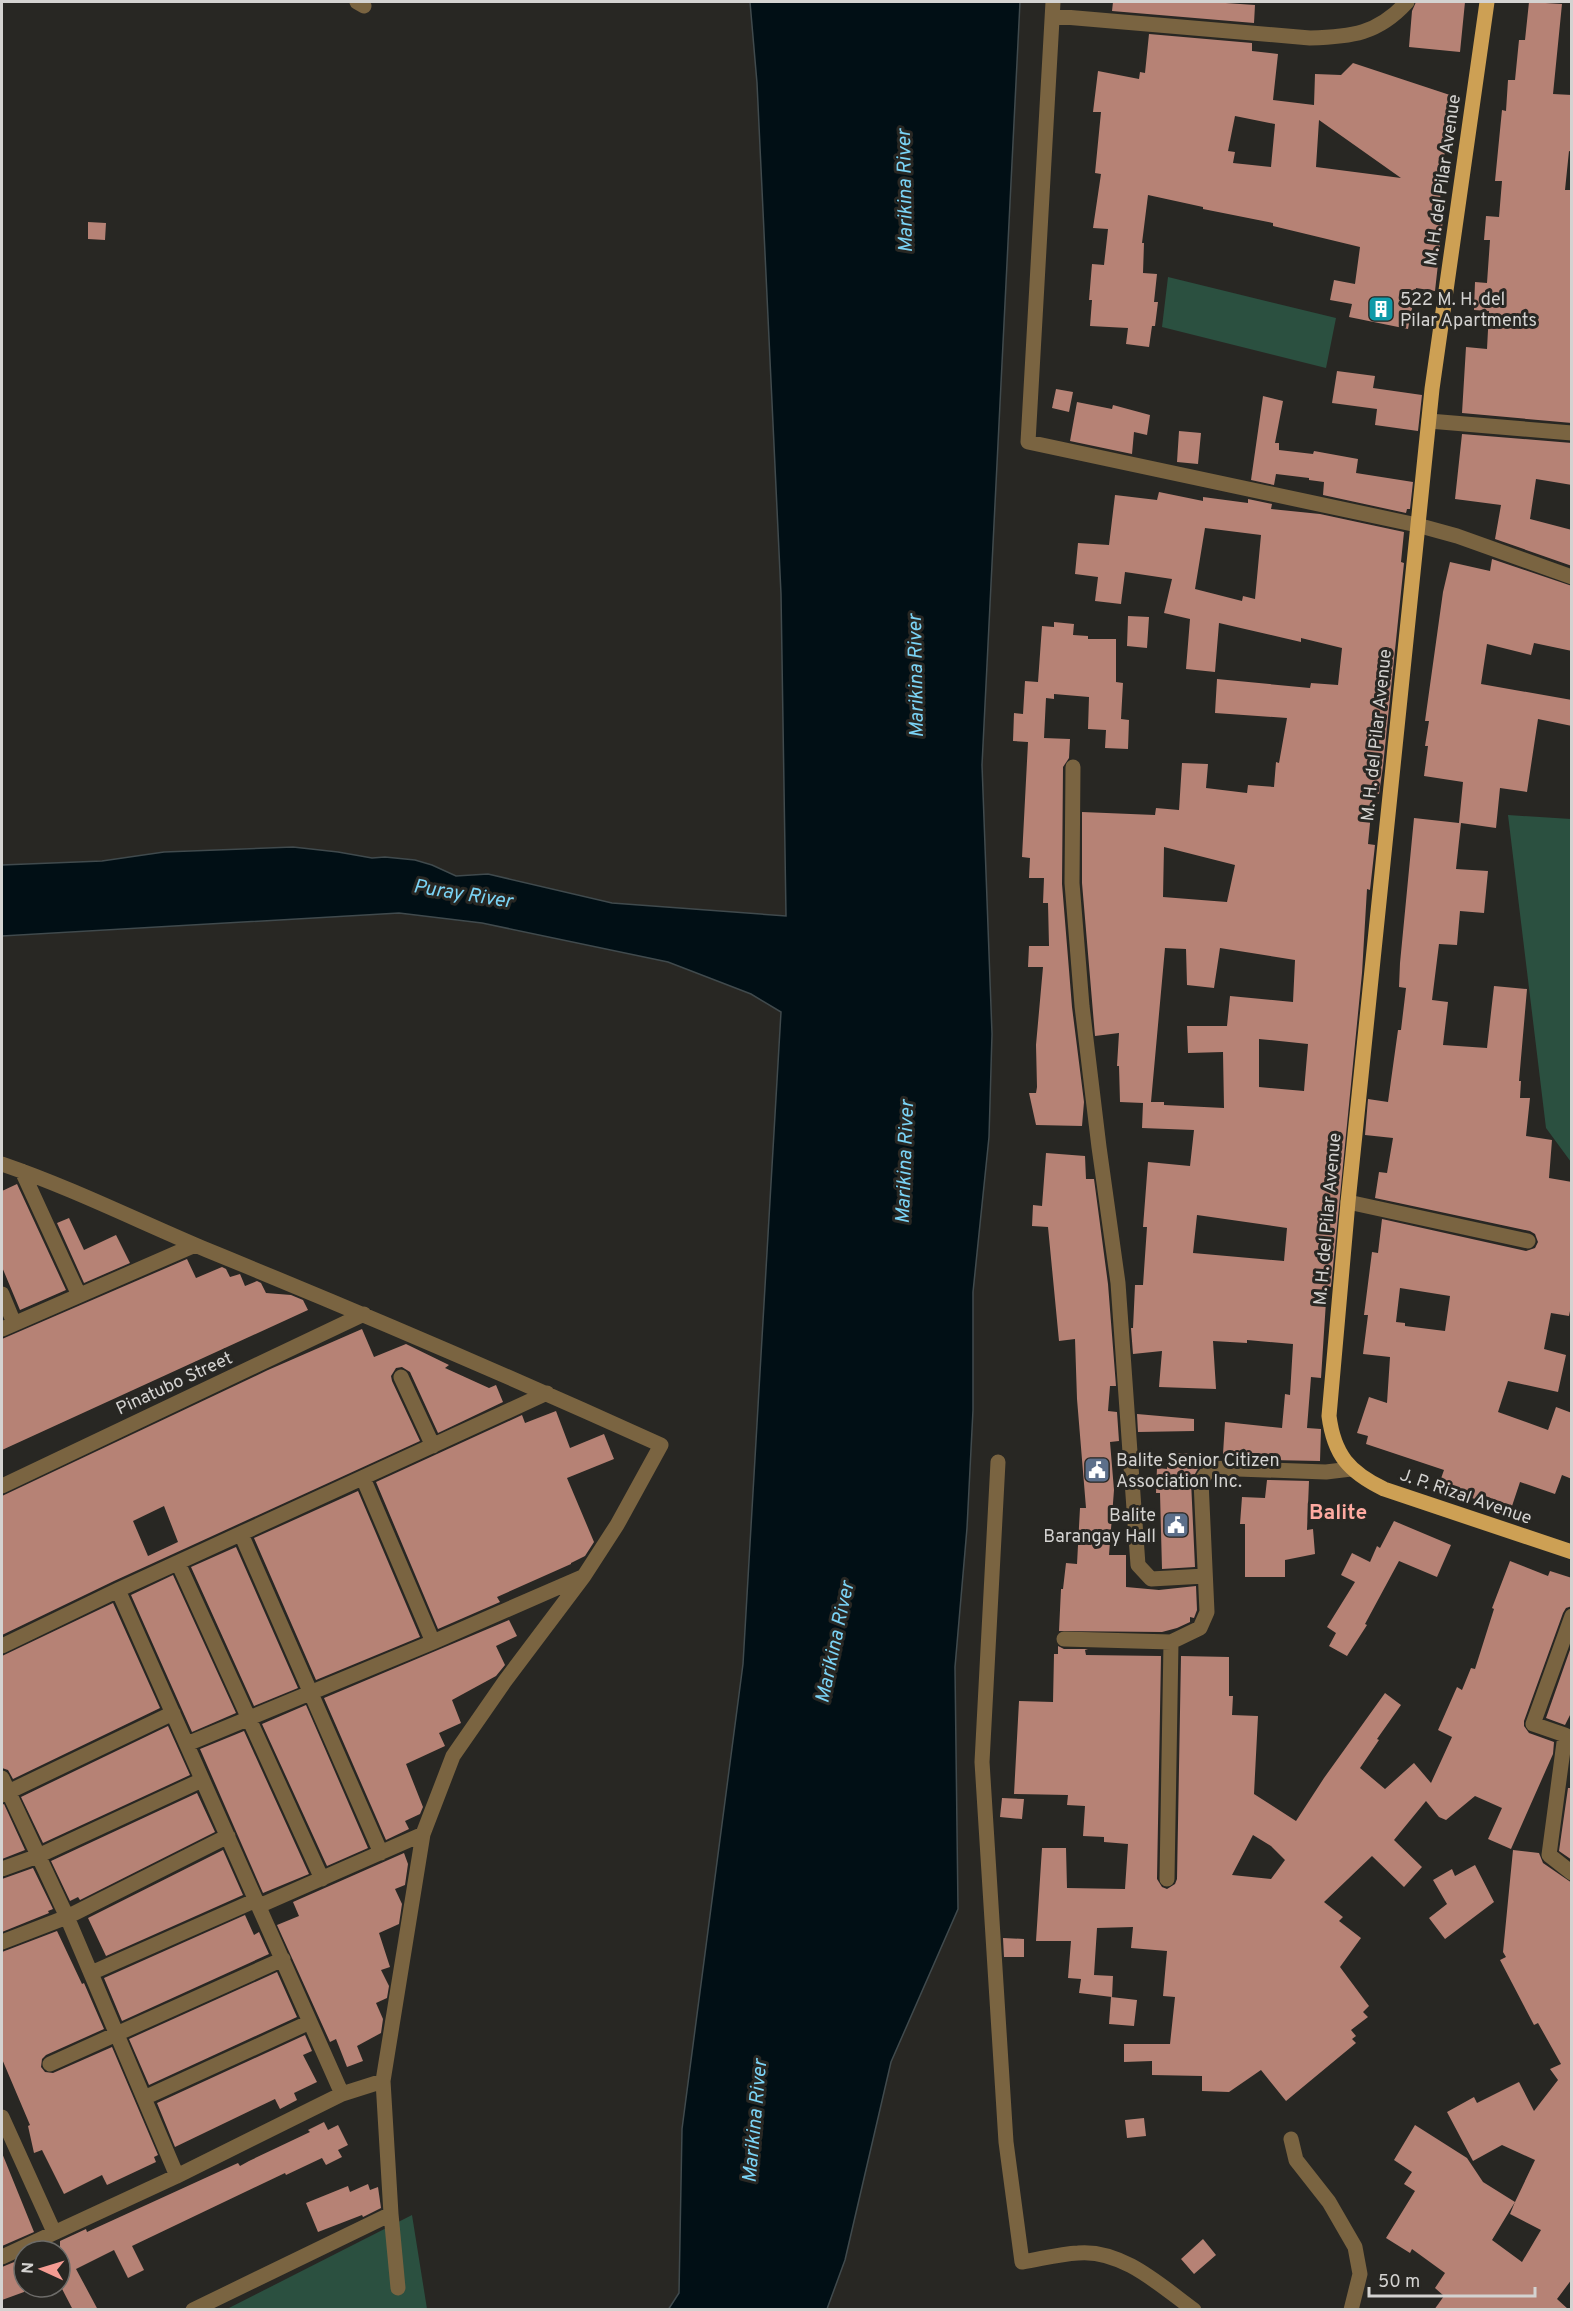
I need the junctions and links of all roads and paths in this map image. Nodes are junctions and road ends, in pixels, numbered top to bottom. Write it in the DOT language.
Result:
graph roads {
  1 [pos="1407,2"];
  2 [pos="1487,2"];
  3 [pos="1053,9"];
  4 [pos="1429,421"];
  5 [pos="1572,433"];
  6 [pos="1417,525"];
  7 [pos="1572,577"];
  8 [pos="1073,767"];
  9 [pos="2,1164"];
  10 [pos="22,1171"];
  11 [pos="1348,1202"];
  12 [pos="1528,1241"];
  13 [pos="195,1245"];
  14 [pos="2,1294"];
  15 [pos="79,1295"];
  16 [pos="364,1314"];
  17 [pos="8,1326"];
  18 [pos="401,1377"];
  19 [pos="548,1393"];
  20 [pos="433,1446"];
  21 [pos="998,1462"];
  22 [pos="1351,1469"];
  23 [pos="363,1478"];
  24 [pos="2,1486"];
  25 [pos="241,1534"];
  26 [pos="1572,1552"];
  27 [pos="178,1563"];
  28 [pos="584,1576"];
  29 [pos="1205,1576"];
  30 [pos="118,1590"];
  31 [pos="1572,1616"];
  32 [pos="1064,1640"];
  33 [pos="433,1642"];
  34 [pos="1171,1642"];
  35 [pos="2,1646"];
  36 [pos="311,1692"];
  37 [pos="173,1713"];
  38 [pos="249,1718"];
  39 [pos="187,1744"];
  40 [pos="202,1780"];
  41 [pos="4,1789"];
  42 [pos="423,1834"];
  43 [pos="228,1836"];
  44 [pos="381,1853"];
  45 [pos="38,1856"];
  46 [pos="2,1869"];
  47 [pos="1572,1873"];
  48 [pos="322,1879"];
  49 [pos="1167,1879"];
  50 [pos="258,1903"];
  51 [pos="67,1917"];
  52 [pos="2,1942"];
  53 [pos="283,1959"];
  54 [pos="91,1973"];
  55 [pos="310,2022"];
  56 [pos="117,2034"];
  57 [pos="50,2064"];
  58 [pos="383,2081"];
  59 [pos="342,2094"];
  60 [pos="144,2098"];
  61 [pos="2,2116"];
  62 [pos="1291,2139"];
  63 [pos="177,2176"];
  64 [pos="391,2214"];
  65 [pos="54,2232"];
  66 [pos="2,2257"];
  67 [pos="398,2288"];
  68 [pos="193,2310"];
  69 [pos="1194,2310"];
  70 [pos="1350,2310"];
  1 -- 3 [label="street"];
  2 -- 4 [label="main road, M. H. del Pilar Avenue"];
  3 -- 6 [label="street"];
  4 -- 5 [label="street"];
  4 -- 6 [label="main road, M. H. del Pilar Avenue"];
  6 -- 7 [label="street"];
  6 -- 11 [label="main road, M. H. del Pilar Avenue"];
  8 -- 29 [label="street"];
  9 -- 10 [label="street"];
  10 -- 13 [label="street"];
  10 -- 15 [label="street"];
  11 -- 12 [label="street"];
  11 -- 22 [label="main road, M. H. del Pilar Avenue"];
  13 -- 15 [label="street"];
  13 -- 16 [label="street"];
  14 -- 17 [label="street"];
  15 -- 17 [label="street"];
  16 -- 19 [label="street"];
  16 -- 24 [label="street, Pinatubo Street"];
  18 -- 20 [label="street"];
  19 -- 20 [label="street"];
  19 -- 28 [label="street"];
  20 -- 23 [label="street"];
  21 -- 69 [label="street"];
  22 -- 26 [label="main road, J. P. Rizal Avenue"];
  22 -- 29 [label="street"];
  23 -- 25 [label="street"];
  23 -- 33 [label="street"];
  25 -- 27 [label="street"];
  25 -- 36 [label="street"];
  27 -- 30 [label="street"];
  27 -- 38 [label="street"];
  28 -- 33 [label="street"];
  28 -- 42 [label="street"];
  29 -- 34 [label="street"];
  30 -- 35 [label="street"];
  30 -- 37 [label="street"];
  31 -- 47 [label="street"];
  32 -- 34 [label="street"];
  33 -- 36 [label="street"];
  34 -- 49 [label="street"];
  36 -- 38 [label="street"];
  36 -- 44 [label="street"];
  37 -- 39 [label="street"];
  37 -- 41 [label="street"];
  38 -- 39 [label="street"];
  38 -- 48 [label="street"];
  39 -- 40 [label="street"];
  40 -- 43 [label="street"];
  40 -- 45 [label="street"];
  41 -- 45 [label="street"];
  42 -- 44 [label="street"];
  42 -- 58 [label="street"];
  43 -- 50 [label="street"];
  43 -- 51 [label="street"];
  44 -- 48 [label="street"];
  45 -- 46 [label="street"];
  45 -- 51 [label="street"];
  48 -- 50 [label="street"];
  50 -- 53 [label="street"];
  50 -- 54 [label="street"];
  51 -- 52 [label="street"];
  51 -- 54 [label="street"];
  53 -- 55 [label="street"];
  53 -- 56 [label="street"];
  54 -- 56 [label="street"];
  55 -- 59 [label="street"];
  55 -- 60 [label="street"];
  56 -- 57 [label="street"];
  56 -- 60 [label="street"];
  58 -- 59 [label="street"];
  58 -- 64 [label="street"];
  59 -- 63 [label="street"];
  60 -- 63 [label="street"];
  61 -- 65 [label="street"];
  62 -- 70 [label="street"];
  63 -- 65 [label="street"];
  64 -- 67 [label="street"];
  64 -- 68 [label="street"];
  65 -- 66 [label="street"];
}
